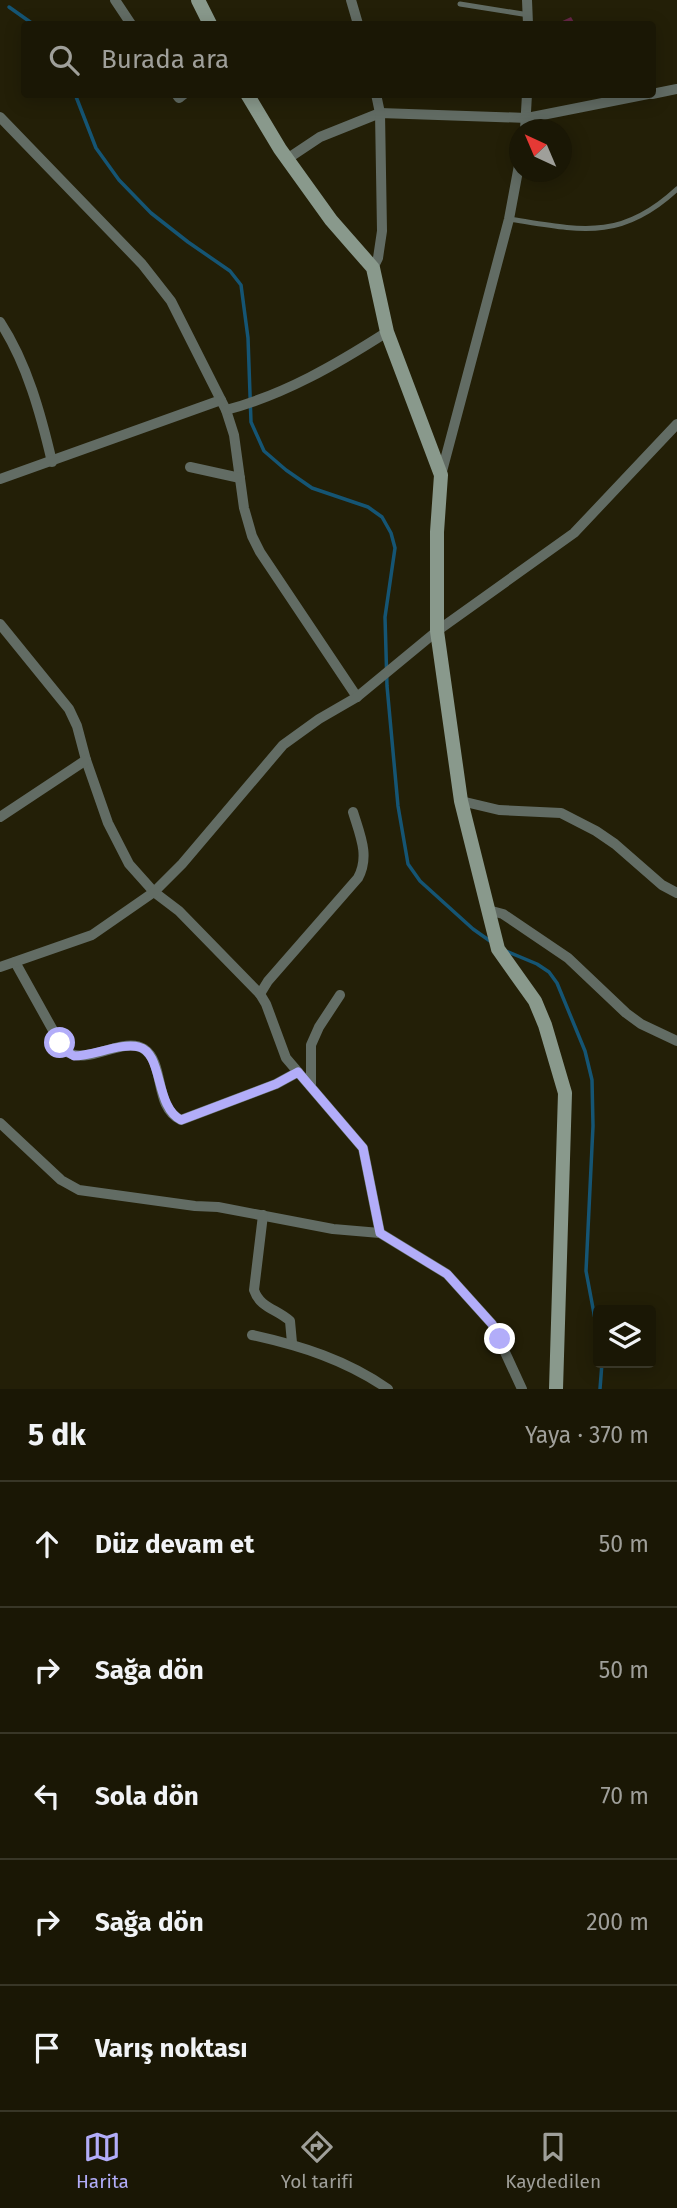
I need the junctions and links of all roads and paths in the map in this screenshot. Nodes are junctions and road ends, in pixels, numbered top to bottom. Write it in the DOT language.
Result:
graph roads {
  1 [pos="115,0"];
  2 [pos="198,0"];
  3 [pos="351,0"];
  4 [pos="527,0"];
  5 [pos="460,4"];
  6 [pos="528,20"];
  7 [pos="129,21"];
  8 [pos="208,21"];
  9 [pos="357,21"];
  10 [pos="677,89"];
  11 [pos="656,93"];
  12 [pos="249,98"];
  13 [pos="377,98"];
  14 [pos="527,98"];
  15 [pos="633,98"];
  16 [pos="380,113"];
  17 [pos="0,117"];
  18 [pos="526,119"];
  19 [pos="547,119"];
  20 [pos="509,123"];
  21 [pos="287,159"];
  22 [pos="516,182"];
  23 [pos="677,189"];
  24 [pos="509,219"];
  25 [pos="373,268"];
  26 [pos="0,322"];
  27 [pos="387,332"];
  28 [pos="223,405"];
  29 [pos="677,424"];
  30 [pos="52,462"];
  31 [pos="190,467"];
  32 [pos="441,475"];
  33 [pos="240,478"];
  34 [pos="0,479"];
  35 [pos="0,624"];
  36 [pos="437,631"];
  37 [pos="357,697"];
  38 [pos="86,760"];
  39 [pos="461,801"];
  40 [pos="353,812"];
  41 [pos="0,817"];
  42 [pos="154,892"];
  43 [pos="677,892"];
  44 [pos="489,915"];
  45 [pos="15,962"];
  46 [pos="0,967"];
  47 [pos="260,994"];
  48 [pos="340,995"];
  49 [pos="677,1041"];
  50 [pos="298,1072"];
  51 [pos="311,1085"];
  52 [pos="0,1123"];
  53 [pos="263,1215"];
  54 [pos="380,1233"];
  55 [pos="252,1335"];
  56 [pos="292,1343"];
  57 [pos="388,1389"];
  58 [pos="522,1389"];
  59 [pos="556,1389"];
  1 -- 7 [label="street"];
  2 -- 8 [label="street"];
  3 -- 9 [label="street"];
  4 -- 6 [label="street"];
  5 -- 6 [label="lane"];
  10 -- 11 [label="street"];
  12 -- 21 [label="street"];
  13 -- 16 [label="street"];
  14 -- 18 [label="street"];
  15 -- 19 [label="street"];
  16 -- 20 [label="street"];
  16 -- 21 [label="street"];
  16 -- 25 [label="street"];
  17 -- 28 [label="street"];
  21 -- 25 [label="street"];
  22 -- 24 [label="street"];
  23 -- 24 [label="lane"];
  24 -- 32 [label="street"];
  25 -- 27 [label="street"];
  26 -- 30 [label="street"];
  27 -- 28 [label="street"];
  27 -- 32 [label="street"];
  28 -- 30 [label="street"];
  28 -- 33 [label="street"];
  29 -- 36 [label="street"];
  30 -- 34 [label="street"];
  31 -- 33 [label="street"];
  32 -- 36 [label="street"];
  33 -- 37 [label="street"];
  35 -- 38 [label="street"];
  36 -- 37 [label="street"];
  36 -- 39 [label="street"];
  37 -- 42 [label="street"];
  38 -- 41 [label="street"];
  38 -- 42 [label="street"];
  39 -- 43 [label="street"];
  39 -- 44 [label="street"];
  40 -- 47 [label="street"];
  42 -- 45 [label="street"];
  42 -- 47 [label="street"];
  44 -- 49 [label="street"];
  44 -- 59 [label="street"];
  45 -- 46 [label="street"];
  45 -- 50 [label="street"];
  47 -- 50 [label="street"];
  48 -- 51 [label="street"];
  50 -- 51 [label="street"];
  51 -- 54 [label="street"];
  52 -- 53 [label="street"];
  53 -- 54 [label="street"];
  53 -- 56 [label="street"];
  54 -- 58 [label="street"];
  55 -- 56 [label="street"];
  56 -- 57 [label="street"];
}
